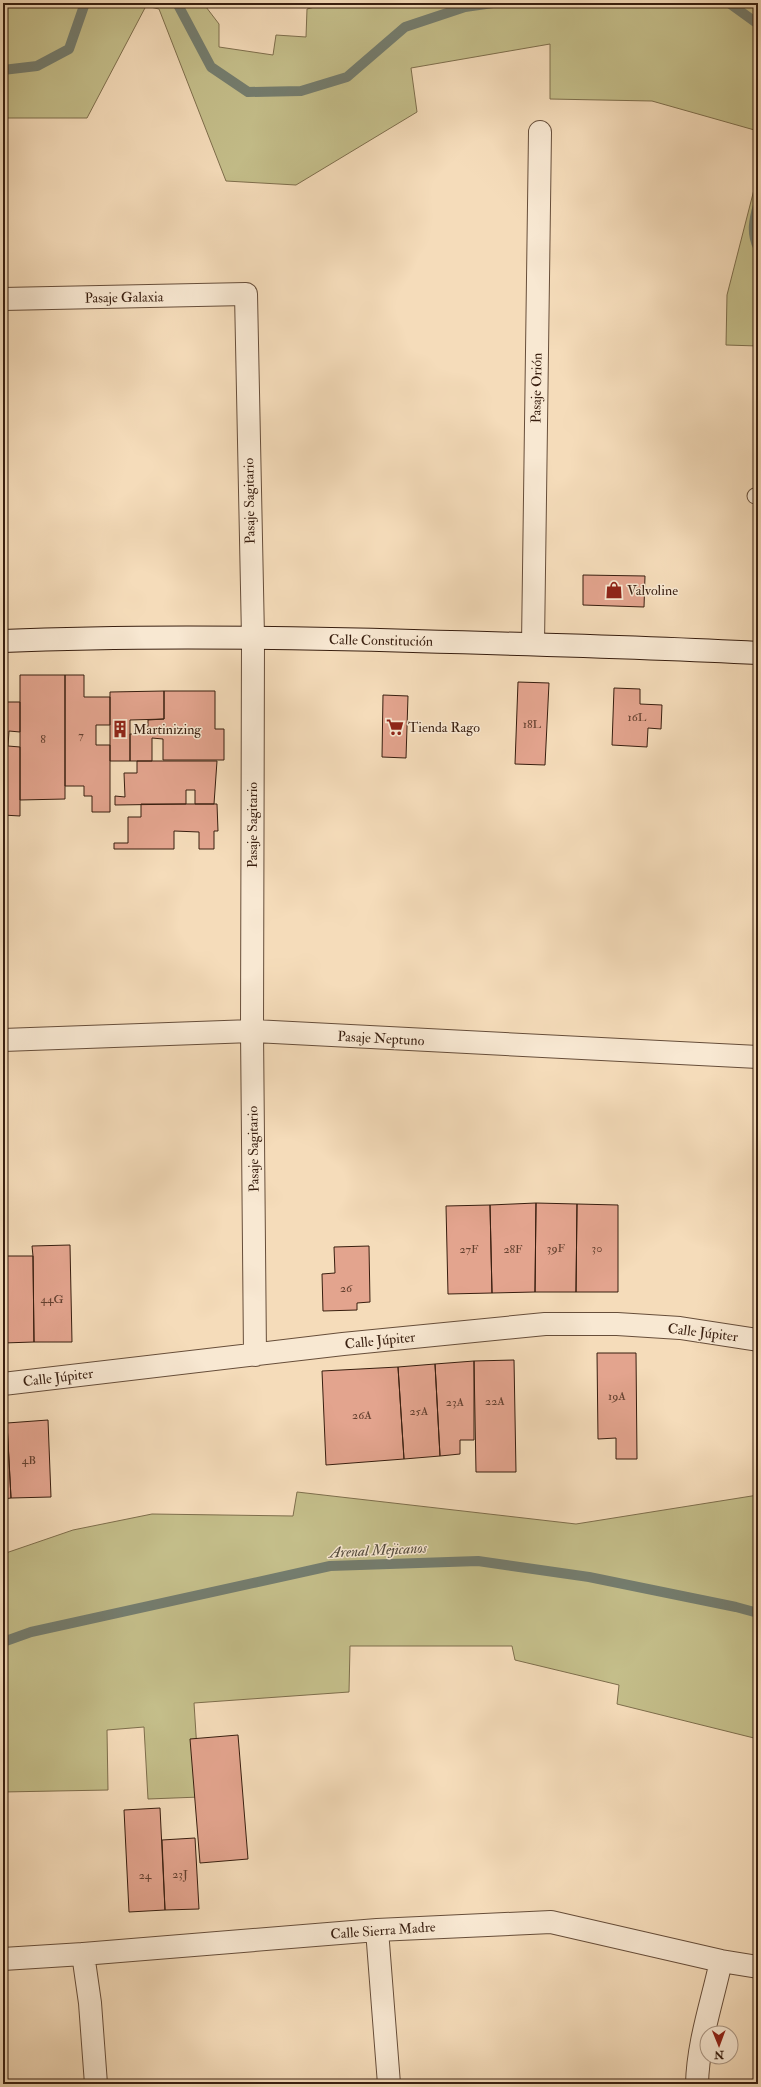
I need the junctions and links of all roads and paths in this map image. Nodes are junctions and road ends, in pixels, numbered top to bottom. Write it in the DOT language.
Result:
graph roads {
  1 [pos="540,132"];
  2 [pos="246,294"];
  3 [pos="3,299"];
  4 [pos="253,637"];
  5 [pos="3,641"];
  6 [pos="533,644"];
  7 [pos="758,654"];
  8 [pos="252,1031"];
  9 [pos="3,1040"];
  10 [pos="758,1057"];
  11 [pos="758,1340"];
  12 [pos="255,1355"];
  13 [pos="3,1384"];
  14 [pos="377,1930"];
  15 [pos="84,1954"];
  16 [pos="3,1959"];
  17 [pos="721,1961"];
  18 [pos="758,1967"];
  19 [pos="96,2084"];
  20 [pos="389,2084"];
  21 [pos="697,2084"];
  1 -- 6 [label="street, Pasaje Orión"];
  2 -- 3 [label="street, Pasaje Galaxia"];
  2 -- 4 [label="street, Pasaje Sagitario"];
  4 -- 5 [label="street, Calle Constitución"];
  4 -- 6 [label="street, Calle Constitución"];
  4 -- 8 [label="street, Pasaje Sagitario"];
  6 -- 7 [label="street, Calle Constitución"];
  8 -- 9 [label="street, Pasaje Neptuno"];
  8 -- 10 [label="street, Pasaje Neptuno"];
  8 -- 12 [label="street, Pasaje Sagitario"];
  11 -- 12 [label="street, Calle Júpiter"];
  12 -- 13 [label="street, Calle Júpiter"];
  14 -- 15 [label="street, Calle Sierra Madre"];
  14 -- 17 [label="street, Calle Sierra Madre"];
  14 -- 20 [label="street"];
  15 -- 16 [label="street, Calle Sierra Madre"];
  15 -- 19 [label="street"];
  17 -- 18 [label="street, Calle Sierra Madre"];
  17 -- 21 [label="street"];
}
